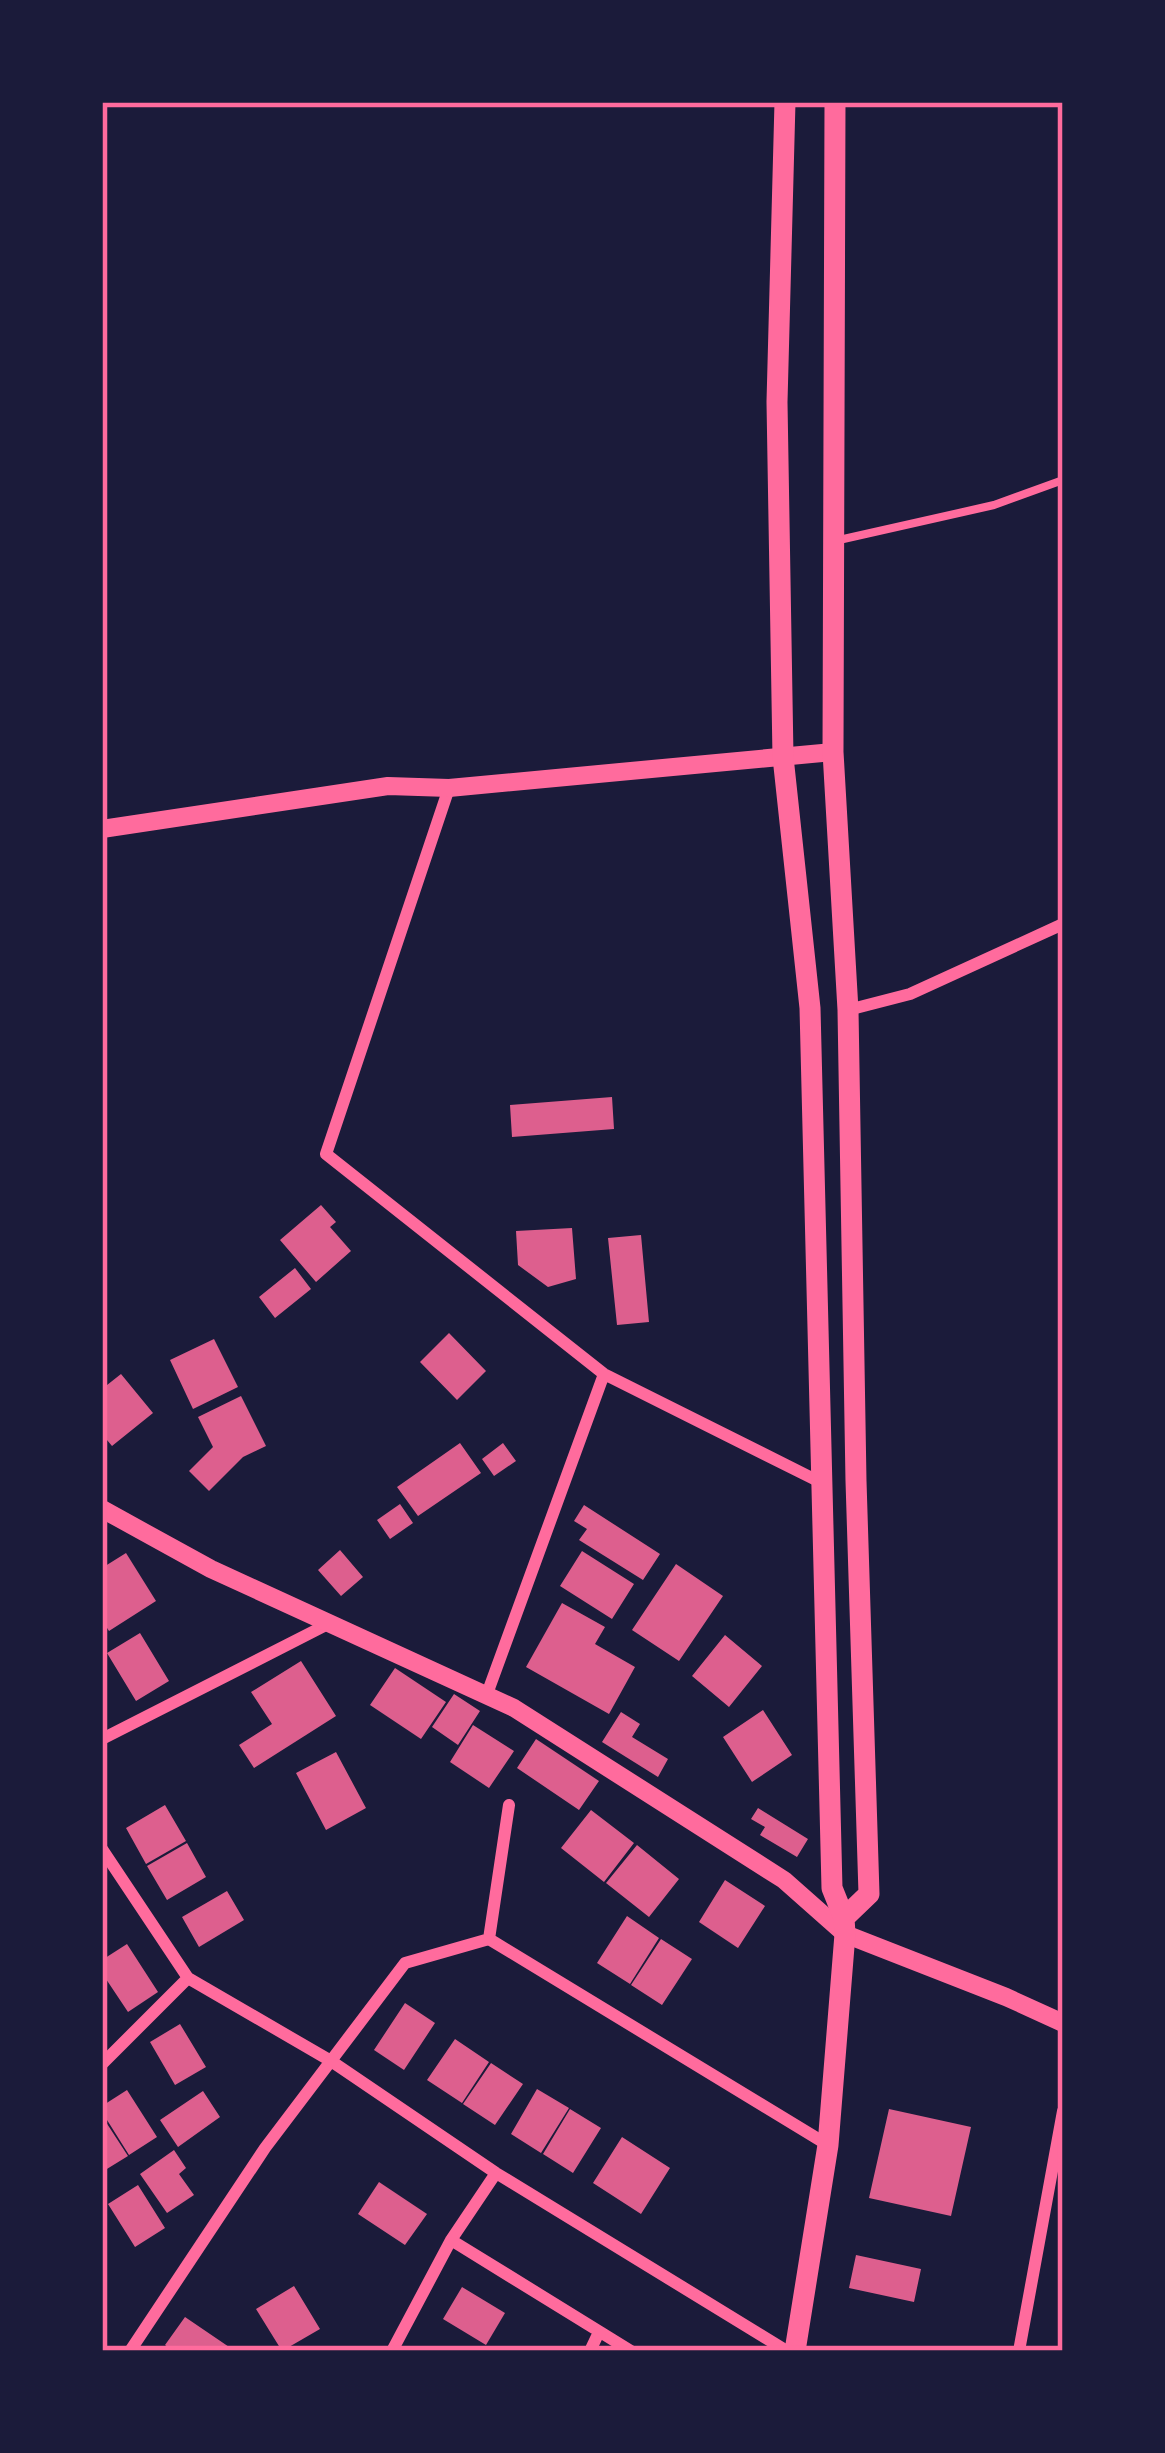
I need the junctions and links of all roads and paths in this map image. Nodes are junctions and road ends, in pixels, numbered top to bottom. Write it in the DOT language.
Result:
graph roads {
  1 [pos="784,102"];
  2 [pos="835,102"];
  3 [pos="1063,480"];
  4 [pos="832,542"];
  5 [pos="833,752"];
  6 [pos="783,757"];
  7 [pos="449,788"];
  8 [pos="102,830"];
  9 [pos="1063,924"];
  10 [pos="848,1010"];
  11 [pos="604,1374"];
  12 [pos="820,1482"];
  13 [pos="102,1509"];
  14 [pos="331,1623"];
  15 [pos="487,1694"];
  16 [pos="102,1739"];
  17 [pos="509,1804"];
  18 [pos="102,1849"];
  19 [pos="844,1926"];
  20 [pos="489,1939"];
  21 [pos="188,1978"];
  22 [pos="1063,2024"];
  23 [pos="331,2061"];
  24 [pos="102,2064"];
  25 [pos="1063,2111"];
  26 [pos="828,2145"];
  27 [pos="496,2173"];
  28 [pos="451,2240"];
  29 [pos="599,2332"];
  30 [pos="130,2351"];
  31 [pos="392,2351"];
  32 [pos="590,2351"];
  33 [pos="631,2351"];
  34 [pos="791,2351"];
  35 [pos="1019,2351"];
  1 -- 6 [label="main road"];
  2 -- 4 [label="main road"];
  3 -- 4 [label="lane"];
  4 -- 5 [label="main road"];
  5 -- 6 [label="street"];
  5 -- 10 [label="main road"];
  6 -- 7 [label="street"];
  6 -- 12 [label="main road"];
  7 -- 8 [label="street"];
  7 -- 11 [label="street"];
  9 -- 10 [label="street"];
  10 -- 19 [label="main road"];
  11 -- 12 [label="street"];
  11 -- 15 [label="street"];
  12 -- 19 [label="main road"];
  13 -- 14 [label="street"];
  14 -- 15 [label="street"];
  14 -- 16 [label="street"];
  15 -- 19 [label="street"];
  17 -- 20 [label="street"];
  18 -- 21 [label="street"];
  19 -- 22 [label="street"];
  19 -- 26 [label="main road"];
  20 -- 23 [label="street"];
  20 -- 26 [label="street"];
  21 -- 23 [label="street"];
  21 -- 24 [label="street"];
  23 -- 27 [label="street"];
  23 -- 30 [label="street"];
  25 -- 35 [label="street"];
  26 -- 34 [label="main road"];
  27 -- 28 [label="street"];
  27 -- 34 [label="street"];
  28 -- 29 [label="street"];
  28 -- 31 [label="street"];
  29 -- 32 [label="street"];
  29 -- 33 [label="street"];
}
